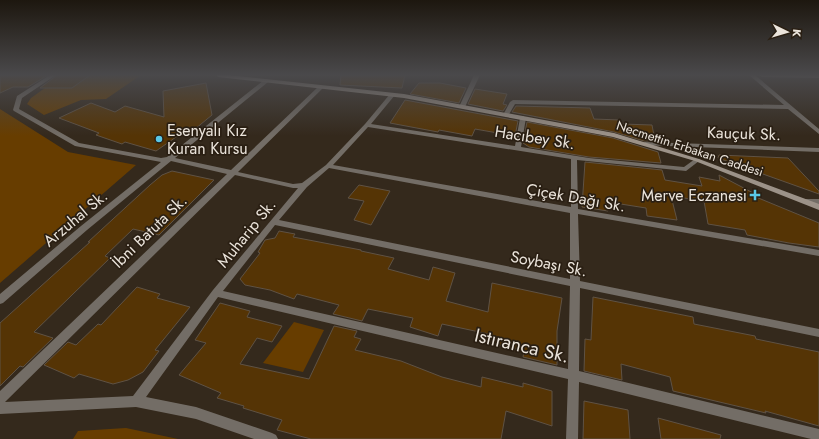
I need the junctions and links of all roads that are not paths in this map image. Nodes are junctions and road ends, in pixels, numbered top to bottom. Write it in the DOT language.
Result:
graph roads {
  1 [pos="21,95"];
  2 [pos="248,95"];
  3 [pos="311,95"];
  4 [pos="392,95"];
  5 [pos="395,95"];
  6 [pos="467,95"];
  7 [pos="776,95"];
  8 [pos="462,107"];
  9 [pos="790,107"];
  10 [pos="506,114"];
  11 [pos="524,118"];
  12 [pos="367,125"];
  13 [pos="819,132"];
  14 [pos="645,144"];
  15 [pos="518,148"];
  16 [pos="819,150"];
  17 [pos="574,158"];
  18 [pos="170,159"];
  19 [pos="697,160"];
  20 [pos="328,166"];
  21 [pos="232,173"];
  22 [pos="304,185"];
  23 [pos="806,201"];
  24 [pos="819,202"];
  25 [pos="819,207"];
  26 [pos="574,211"];
  27 [pos="273,222"];
  28 [pos="819,253"];
  29 [pos="575,284"];
  30 [pos="216,293"];
  31 [pos="0,300"];
  32 [pos="819,333"];
  33 [pos="572,375"];
  34 [pos="0,399"];
  35 [pos="136,401"];
  36 [pos="0,408"];
  37 [pos="819,435"];
  38 [pos="272,439"];
  39 [pos="572,439"];
  1 -- 18 [label="street"];
  2 -- 18 [label="street, Arzuhal Sk."];
  3 -- 21 [label="street, İbni Batuta Sk."];
  4 -- 12 [label="street, Muharip Sk."];
  5 -- 8 [label="main road, Necmettin Erbakan Caddesi"];
  6 -- 8 [label="street"];
  7 -- 9 [label="street"];
  8 -- 10 [label="main road, Necmettin Erbakan Caddesi"];
  9 -- 10 [label="street"];
  9 -- 13 [label="street"];
  10 -- 11 [label="main road, Necmettin Erbakan Caddesi"];
  11 -- 14 [label="main road, Necmettin Erbakan Caddesi"];
  11 -- 15 [label="street"];
  12 -- 15 [label="street, Hacıbey Sk."];
  12 -- 20 [label="street, Muharip Sk."];
  14 -- 16 [label="street, Kauçuk Sk."];
  14 -- 19 [label="main road, Necmettin Erbakan Caddesi"];
  15 -- 17 [label="street, Hacıbey Sk."];
  17 -- 19 [label="street, Hacıbey Sk."];
  17 -- 26 [label="street"];
  18 -- 21 [label="street"];
  18 -- 31 [label="street, Arzuhal Sk."];
  19 -- 23 [label="main road, Necmettin Erbakan Caddesi"];
  20 -- 22 [label="street, Muharip Sk."];
  20 -- 26 [label="street, Çiçek Dağı Sk."];
  21 -- 22 [label="street"];
  21 -- 34 [label="street, İbni Batuta Sk."];
  22 -- 27 [label="street, Muharip Sk."];
  23 -- 24 [label="street"];
  23 -- 25 [label="main road, Necmettin Erbakan Caddesi"];
  26 -- 28 [label="street, Çiçek Dağı Sk."];
  26 -- 29 [label="street"];
  27 -- 29 [label="street, Soybaşı Sk."];
  27 -- 30 [label="street, Muharip Sk."];
  29 -- 32 [label="street, Soybaşı Sk."];
  29 -- 33 [label="street"];
  30 -- 33 [label="street, Istıranca Sk."];
  30 -- 35 [label="street, Muharip Sk."];
  33 -- 37 [label="street, Istıranca Sk."];
  33 -- 39 [label="street"];
  35 -- 36 [label="street"];
  35 -- 38 [label="street"];
}
